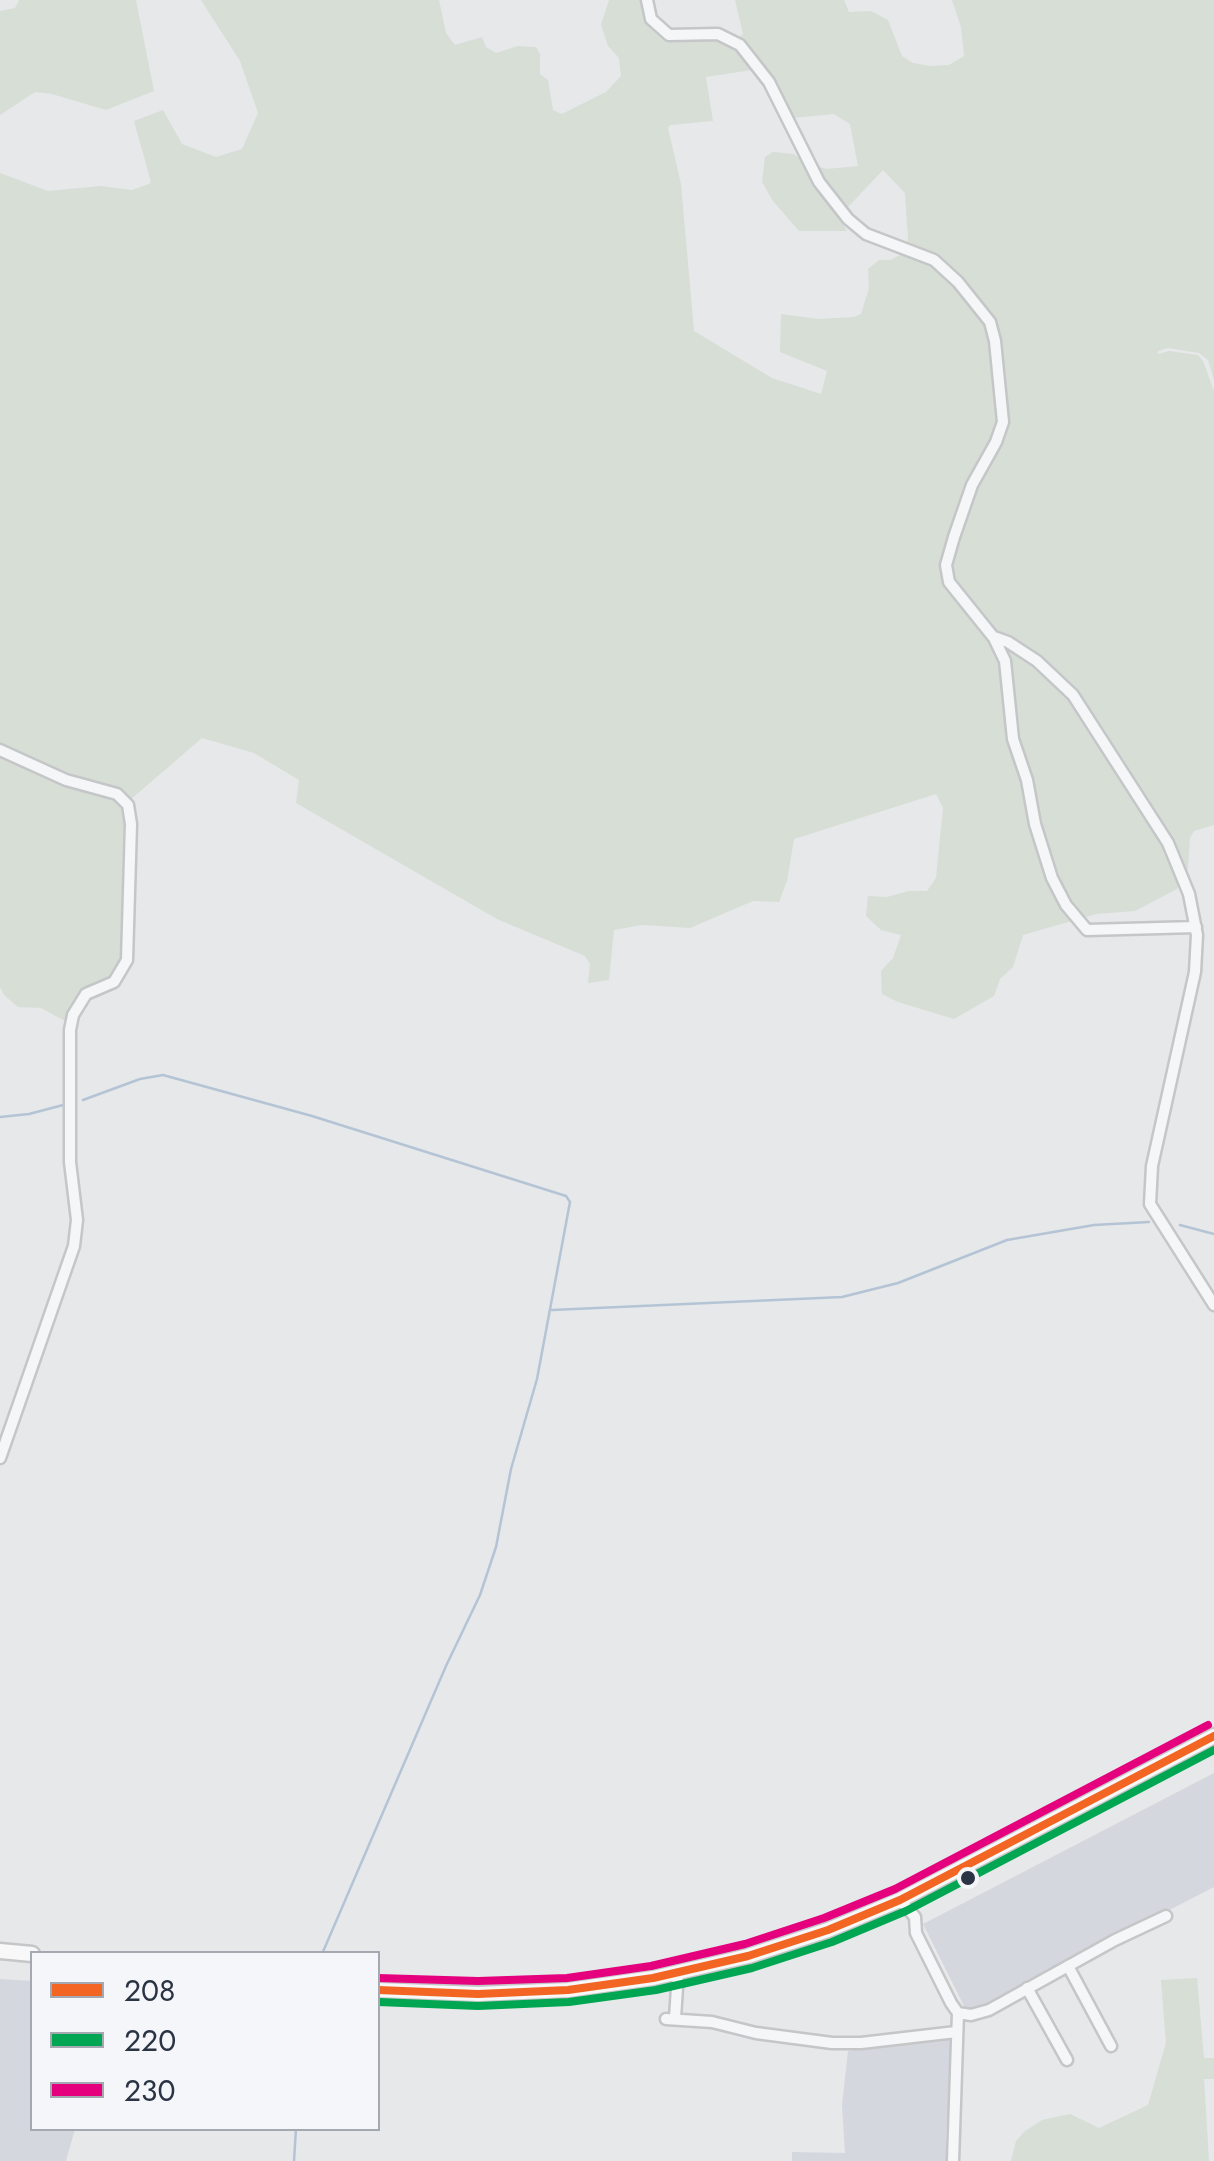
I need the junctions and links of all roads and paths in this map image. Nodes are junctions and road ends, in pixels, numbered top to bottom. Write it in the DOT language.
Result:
graph roads {
  1 [pos="647,0"];
  2 [pos="994,637"];
  3 [pos="0,750"];
  4 [pos="1196,926"];
  5 [pos="1214,1305"];
  6 [pos="0,1458"];
  7 [pos="1214,1736"];
  8 [pos="900,1900"];
  9 [pos="1166,1916"];
  10 [pos="0,1951"];
  11 [pos="30,1954"];
  12 [pos="1068,1966"];
  13 [pos="678,1973"];
  14 [pos="1027,1988"];
  15 [pos="380,1990"];
  16 [pos="958,2014"];
  17 [pos="956,2032"];
  18 [pos="1111,2046"];
  19 [pos="1068,2060"];
  20 [pos="953,2161"];
  1 -- 2 [label="street"];
  2 -- 4 [label="street"];
  2 -- 4 [label="street"];
  3 -- 6 [label="street"];
  4 -- 5 [label="street"];
  7 -- 8 [label="main road"];
  8 -- 13 [label="main road"];
  8 -- 16 [label="street"];
  9 -- 12 [label="street"];
  10 -- 11 [label="main road"];
  12 -- 14 [label="street"];
  12 -- 18 [label="street"];
  13 -- 15 [label="main road"];
  13 -- 17 [label="street"];
  14 -- 16 [label="street"];
  14 -- 19 [label="street"];
  16 -- 17 [label="street"];
  17 -- 20 [label="street"];
}
